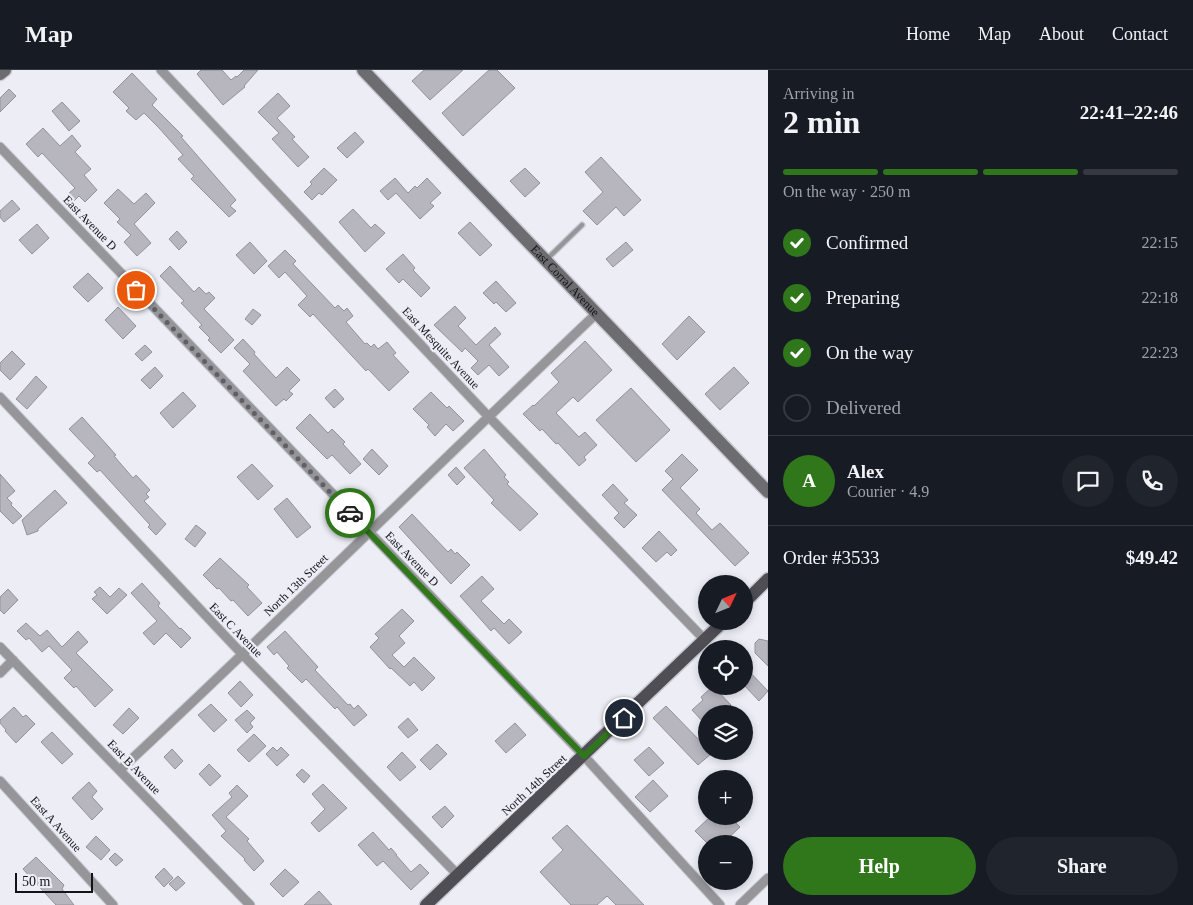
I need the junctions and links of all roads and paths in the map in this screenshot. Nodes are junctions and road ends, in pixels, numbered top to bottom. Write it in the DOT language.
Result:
graph roads {
  1 [pos="5,70"];
  2 [pos="161,70"];
  3 [pos="363,70"];
  4 [pos="0,74"];
  5 [pos="0,147"];
  6 [pos="582,225"];
  7 [pos="546,260"];
  8 [pos="597,313"];
  9 [pos="0,397"];
  10 [pos="488,416"];
  11 [pos="768,492"];
  12 [pos="369,532"];
  13 [pos="768,579"];
  14 [pos="753,593"];
  15 [pos="715,630"];
  16 [pos="705,640"];
  17 [pos="0,646"];
  18 [pos="698,647"];
  19 [pos="243,655"];
  20 [pos="13,660"];
  21 [pos="0,673"];
  22 [pos="584,756"];
  23 [pos="120,770"];
  24 [pos="0,781"];
  25 [pos="458,875"];
  26 [pos="768,878"];
  27 [pos="113,905"];
  28 [pos="250,905"];
  29 [pos="426,905"];
  30 [pos="720,905"];
  31 [pos="740,905"];
  1 -- 4 [label="main road"];
  2 -- 10 [label="street, East Mesquite Avenue"];
  3 -- 7 [label="main road, East Corral Avenue"];
  5 -- 12 [label="street, East Avenue D"];
  6 -- 7 [label="lane"];
  7 -- 8 [label="main road, East Corral Avenue"];
  8 -- 10 [label="street, North 13th Street"];
  8 -- 11 [label="main road, East Corral Avenue"];
  9 -- 19 [label="street, East C Avenue"];
  10 -- 12 [label="street, North 13th Street"];
  10 -- 16 [label="street, East Mesquite Avenue"];
  12 -- 19 [label="street, North 13th Street"];
  12 -- 22 [label="street, East Avenue D"];
  13 -- 14 [label="main road"];
  15 -- 16 [label="main road, North 14th Street"];
  17 -- 20 [label="street, East B Avenue"];
  18 -- 22 [label="main road, North 14th Street"];
  19 -- 23 [label="street, North 13th Street"];
  19 -- 25 [label="street, East C Avenue"];
  20 -- 21 [label="street"];
  20 -- 23 [label="street, East B Avenue"];
  22 -- 25 [label="main road, North 14th Street"];
  22 -- 30 [label="street, East Avenue D"];
  23 -- 28 [label="street, East B Avenue"];
  24 -- 27 [label="street, East A Avenue"];
  25 -- 29 [label="main road, North 14th Street"];
  26 -- 31 [label="street"];
}
